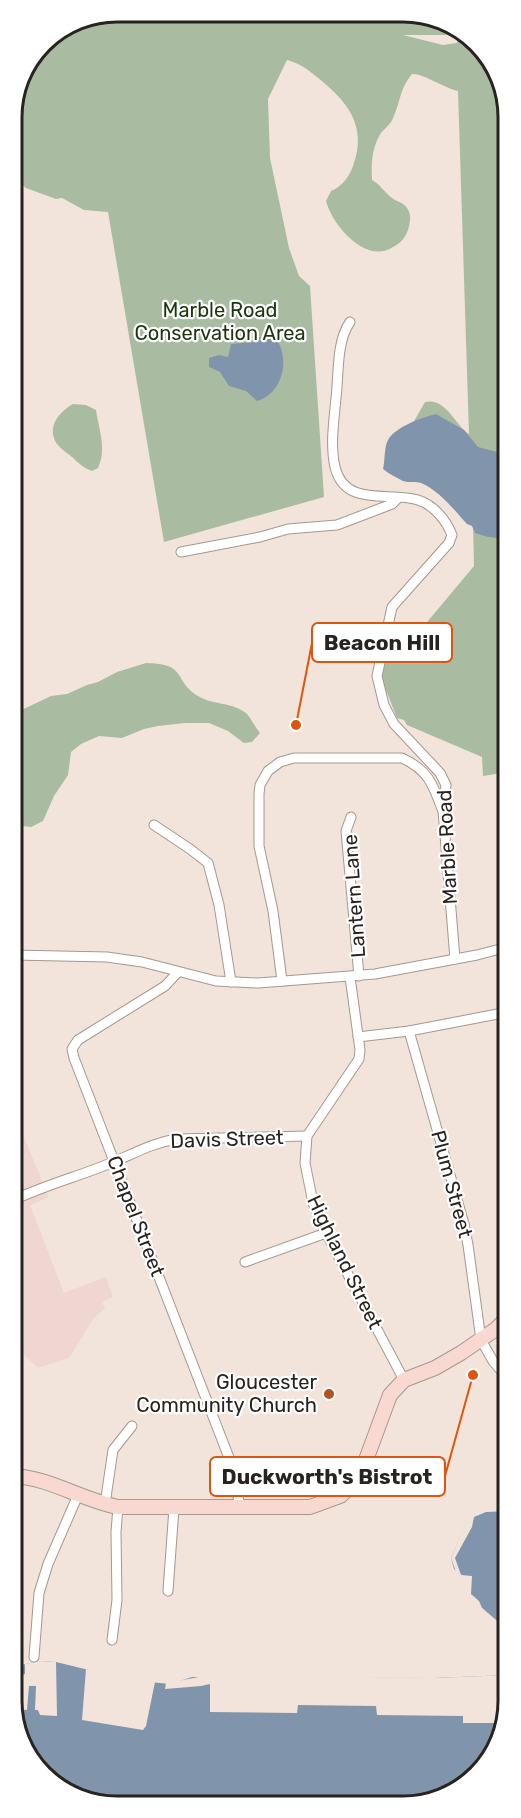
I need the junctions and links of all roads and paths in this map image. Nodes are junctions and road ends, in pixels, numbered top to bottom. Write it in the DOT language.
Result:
graph roads {
  1 [pos="350,322"];
  2 [pos="398,498"];
  3 [pos="181,552"];
  4 [pos="443,811"];
  5 [pos="351,817"];
  6 [pos="154,825"];
  7 [pos="498,949"];
  8 [pos="22,955"];
  9 [pos="455,959"];
  10 [pos="178,972"];
  11 [pos="355,976"];
  12 [pos="282,981"];
  13 [pos="231,982"];
  14 [pos="498,1014"];
  15 [pos="409,1031"];
  16 [pos="358,1036"];
  17 [pos="307,1136"];
  18 [pos="115,1162"];
  19 [pos="22,1196"];
  20 [pos="326,1233"];
  21 [pos="245,1262"];
  22 [pos="498,1325"];
  23 [pos="481,1340"];
  24 [pos="498,1367"];
  25 [pos="404,1380"];
  26 [pos="132,1426"];
  27 [pos="22,1477"];
  28 [pos="78,1495"];
  29 [pos="112,1506"];
  30 [pos="174,1508"];
  31 [pos="240,1508"];
  32 [pos="168,1591"];
  33 [pos="112,1640"];
  34 [pos="34,1657"];
  1 -- 2 [label="street, Marble Road"];
  2 -- 3 [label="street"];
  2 -- 4 [label="street, Marble Road"];
  4 -- 9 [label="street, Marble Road"];
  4 -- 12 [label="street"];
  5 -- 11 [label="street, Lantern Lane"];
  6 -- 13 [label="street"];
  7 -- 9 [label="street"];
  8 -- 10 [label="street"];
  9 -- 11 [label="street"];
  10 -- 13 [label="street"];
  10 -- 18 [label="street, Chapel Street"];
  11 -- 12 [label="street"];
  11 -- 16 [label="street"];
  12 -- 13 [label="street"];
  14 -- 15 [label="street"];
  15 -- 16 [label="street"];
  15 -- 23 [label="street, Plum Street"];
  16 -- 17 [label="street"];
  17 -- 18 [label="street, Davis Street"];
  17 -- 20 [label="street, Highland Street"];
  18 -- 19 [label="street, Davis Street"];
  18 -- 31 [label="street, Chapel Street"];
  20 -- 21 [label="street"];
  20 -- 25 [label="street, Highland Street"];
  22 -- 23 [label="main road"];
  23 -- 24 [label="street"];
  23 -- 25 [label="main road"];
  25 -- 31 [label="main road"];
  26 -- 29 [label="street"];
  27 -- 28 [label="main road"];
  28 -- 29 [label="main road"];
  28 -- 34 [label="street"];
  29 -- 30 [label="main road"];
  29 -- 33 [label="street"];
  30 -- 31 [label="main road"];
  30 -- 32 [label="street"];
}
